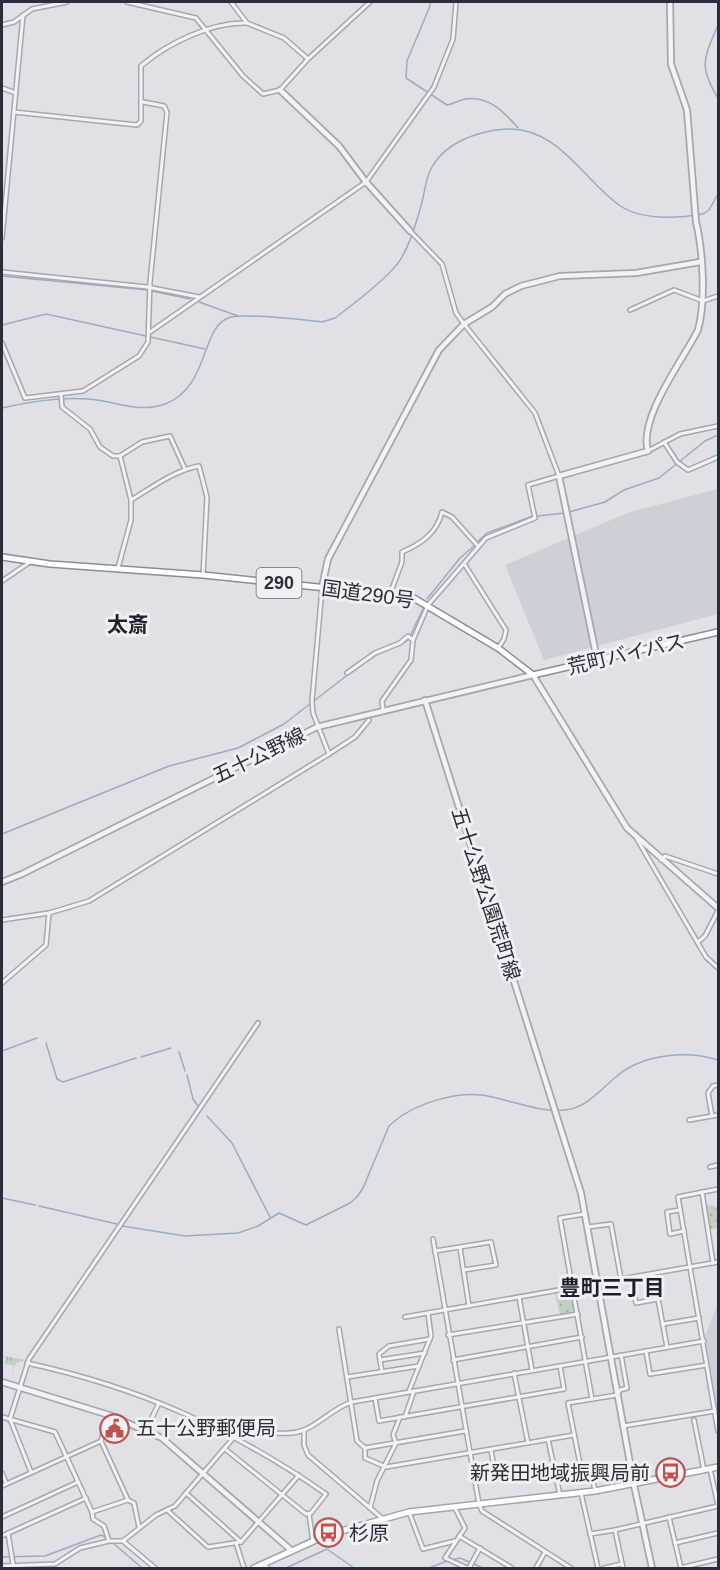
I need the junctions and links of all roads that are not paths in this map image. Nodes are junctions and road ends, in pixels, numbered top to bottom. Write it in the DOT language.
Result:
graph roads {
  1 [pos="67,2"];
  2 [pos="128,2"];
  3 [pos="231,2"];
  4 [pos="370,2"];
  5 [pos="456,2"];
  6 [pos="670,2"];
  7 [pos="23,15"];
  8 [pos="247,23"];
  9 [pos="2,25"];
  10 [pos="206,30"];
  11 [pos="308,59"];
  12 [pos="2,88"];
  13 [pos="280,90"];
  14 [pos="16,93"];
  15 [pos="143,102"];
  16 [pos="14,112"];
  17 [pos="366,182"];
  18 [pos="410,231"];
  19 [pos="2,238"];
  20 [pos="700,262"];
  21 [pos="2,272"];
  22 [pos="150,288"];
  23 [pos="718,296"];
  24 [pos="200,297"];
  25 [pos="703,301"];
  26 [pos="630,309"];
  27 [pos="464,324"];
  28 [pos="150,332"];
  29 [pos="2,343"];
  30 [pos="61,394"];
  31 [pos="718,426"];
  32 [pos="664,442"];
  33 [pos="648,451"];
  34 [pos="120,456"];
  35 [pos="718,458"];
  36 [pos="185,469"];
  37 [pos="559,476"];
  38 [pos="131,500"];
  39 [pos="478,546"];
  40 [pos="2,557"];
  41 [pos="32,561"];
  42 [pos="465,565"];
  43 [pos="118,569"];
  44 [pos="203,575"];
  45 [pos="2,581"];
  46 [pos="322,587"];
  47 [pos="390,594"];
  48 [pos="428,605"];
  49 [pos="718,632"];
  50 [pos="413,640"];
  51 [pos="498,648"];
  52 [pos="597,659"];
  53 [pos="347,673"];
  54 [pos="533,675"];
  55 [pos="425,700"];
  56 [pos="382,710"];
  57 [pos="369,720"];
  58 [pos="317,727"];
  59 [pos="329,754"];
  60 [pos="637,839"];
  61 [pos="661,860"];
  62 [pos="718,874"];
  63 [pos="2,882"];
  64 [pos="718,910"];
  65 [pos="49,913"];
  66 [pos="2,920"];
  67 [pos="698,942"];
  68 [pos="718,968"];
  69 [pos="2,983"];
  70 [pos="258,1023"];
  71 [pos="718,1085"];
  72 [pos="718,1115"];
  73 [pos="712,1116"];
  74 [pos="689,1120"];
  75 [pos="718,1165"];
  76 [pos="710,1167"];
  77 [pos="718,1189"];
  78 [pos="702,1192"];
  79 [pos="680,1210"];
  80 [pos="585,1214"];
  81 [pos="588,1227"];
  82 [pos="684,1231"];
  83 [pos="433,1239"];
  84 [pos="460,1247"];
  85 [pos="435,1251"];
  86 [pos="718,1262"];
  87 [pos="713,1263"];
  88 [pos="690,1267"];
  89 [pos="464,1270"];
  90 [pos="631,1277"];
  91 [pos="621,1279"];
  92 [pos="597,1283"];
  93 [pos="573,1287"];
  94 [pos="519,1297"];
  95 [pos="469,1306"];
  96 [pos="443,1310"];
  97 [pos="428,1313"];
  98 [pos="578,1314"];
  99 [pos="405,1317"];
  100 [pos="699,1318"];
  101 [pos="524,1322"];
  102 [pos="663,1324"];
  103 [pos="339,1329"];
  104 [pos="448,1335"];
  105 [pos="582,1337"];
  106 [pos="430,1340"];
  107 [pos="704,1341"];
  108 [pos="528,1347"];
  109 [pos="667,1347"];
  110 [pos="646,1351"];
  111 [pos="425,1353"];
  112 [pos="621,1355"];
  113 [pos="610,1356"];
  114 [pos="380,1360"];
  115 [pos="453,1360"];
  116 [pos="585,1361"];
  117 [pos="27,1363"];
  118 [pos="707,1365"];
  119 [pos="419,1366"];
  120 [pos="560,1366"];
  121 [pos="532,1370"];
  122 [pos="382,1372"];
  123 [pos="514,1373"];
  124 [pos="347,1377"];
  125 [pos="2,1382"];
  126 [pos="456,1383"];
  127 [pos="19,1388"];
  128 [pos="409,1391"];
  129 [pos="414,1391"];
  130 [pos="617,1395"];
  131 [pos="519,1397"];
  132 [pos="375,1398"];
  133 [pos="592,1399"];
  134 [pos="352,1402"];
  135 [pos="159,1403"];
  136 [pos="460,1407"];
  137 [pos="715,1411"];
  138 [pos="109,1415"];
  139 [pos="2,1417"];
  140 [pos="400,1417"];
  141 [pos="405,1417"];
  142 [pos="10,1419"];
  143 [pos="694,1420"];
  144 [pos="623,1426"];
  145 [pos="146,1430"];
  146 [pos="304,1430"];
  147 [pos="465,1431"];
  148 [pos="718,1431"];
  149 [pos="574,1435"];
  150 [pos="235,1436"];
  151 [pos="548,1439"];
  152 [pos="101,1441"];
  153 [pos="396,1443"];
  154 [pos="528,1443"];
  155 [pos="224,1448"];
  156 [pos="365,1448"];
  157 [pos="491,1450"];
  158 [pos="470,1454"];
  159 [pos="67,1456"];
  160 [pos="386,1467"];
  161 [pos="718,1467"];
  162 [pos="707,1469"];
  163 [pos="31,1472"];
  164 [pos="203,1472"];
  165 [pos="2,1473"];
  166 [pos="299,1475"];
  167 [pos="474,1477"];
  168 [pos="78,1482"];
  169 [pos="6,1483"];
  170 [pos="633,1485"];
  171 [pos="2,1486"];
  172 [pos="595,1491"];
  173 [pos="185,1493"];
  174 [pos="581,1493"];
  175 [pos="282,1494"];
  176 [pos="560,1495"];
  177 [pos="86,1498"];
  178 [pos="128,1500"];
  179 [pos="479,1504"];
  180 [pos="718,1505"];
  181 [pos="454,1506"];
  182 [pos="370,1508"];
  183 [pos="167,1510"];
  184 [pos="92,1512"];
  185 [pos="409,1512"];
  186 [pos="309,1514"];
  187 [pos="2,1517"];
  188 [pos="669,1517"];
  189 [pos="383,1519"];
  190 [pos="257,1521"];
  191 [pos="642,1524"];
  192 [pos="139,1527"];
  193 [pos="615,1530"];
  194 [pos="8,1533"];
  195 [pos="718,1533"];
  196 [pos="590,1534"];
  197 [pos="2,1536"];
  198 [pos="459,1536"];
  199 [pos="109,1541"];
  200 [pos="123,1541"];
  201 [pos="455,1541"];
  202 [pos="240,1542"];
  203 [pos="313,1542"];
  204 [pos="236,1543"];
  205 [pos="675,1543"];
  206 [pos="480,1548"];
  207 [pos="291,1551"];
  208 [pos="545,1552"];
  209 [pos="718,1559"];
  210 [pos="13,1564"];
  211 [pos="262,1564"];
  212 [pos="2,1566"];
  213 [pos="623,1566"];
  214 [pos="466,1568"];
  215 [pos="680,1568"];
  216 [pos="155,1569"];
  217 [pos="244,1569"];
  218 [pos="254,1569"];
  219 [pos="268,1569"];
  220 [pos="512,1569"];
  221 [pos="536,1569"];
  222 [pos="571,1569"];
  223 [pos="598,1569"];
  224 [pos="604,1569"];
  225 [pos="652,1569"];
  1 -- 7 [label="street"];
  2 -- 10 [label="street"];
  3 -- 8 [label="street"];
  4 -- 11 [label="street"];
  5 -- 17 [label="street"];
  6 -- 20 [label="street"];
  7 -- 9 [label="street"];
  7 -- 14 [label="street"];
  8 -- 10 [label="street"];
  8 -- 11 [label="street"];
  10 -- 13 [label="street"];
  10 -- 15 [label="street"];
  11 -- 13 [label="street"];
  12 -- 14 [label="street"];
  13 -- 17 [label="street"];
  14 -- 16 [label="street"];
  15 -- 16 [label="street"];
  15 -- 22 [label="street"];
  16 -- 19 [label="street"];
  17 -- 18 [label="street"];
  17 -- 24 [label="street"];
  18 -- 27 [label="street"];
  20 -- 25 [label="street"];
  20 -- 27 [label="street"];
  21 -- 22 [label="street"];
  22 -- 24 [label="street"];
  22 -- 28 [label="street"];
  23 -- 25 [label="street"];
  24 -- 28 [label="street"];
  25 -- 26 [label="street"];
  25 -- 33 [label="street"];
  27 -- 37 [label="street"];
  27 -- 46 [label="street"];
  28 -- 30 [label="street"];
  29 -- 30 [label="street"];
  30 -- 34 [label="street"];
  31 -- 32 [label="street"];
  32 -- 33 [label="street"];
  32 -- 35 [label="street"];
  33 -- 37 [label="street"];
  34 -- 36 [label="street"];
  34 -- 38 [label="street"];
  36 -- 38 [label="street"];
  36 -- 44 [label="street"];
  37 -- 39 [label="street"];
  37 -- 52 [label="street"];
  38 -- 43 [label="street"];
  39 -- 42 [label="street"];
  39 -- 47 [label="street"];
  40 -- 41 [label="main road, 国道290号 / 290"];
  41 -- 43 [label="main road, 国道290号 / 290"];
  41 -- 45 [label="street"];
  42 -- 48 [label="street"];
  42 -- 51 [label="street"];
  43 -- 44 [label="main road, 国道290号 / 290"];
  44 -- 46 [label="main road, 国道290号 / 290"];
  46 -- 47 [label="main road, 国道290号 / 290"];
  46 -- 58 [label="street"];
  47 -- 48 [label="main road, 国道290号 / 290"];
  48 -- 50 [label="street"];
  48 -- 51 [label="main road, 国道290号 / 290"];
  49 -- 52 [label="main road, 荒町バイパス"];
  50 -- 53 [label="street"];
  50 -- 56 [label="street"];
  51 -- 54 [label="main road, 国道290号 / 290"];
  52 -- 54 [label="main road, 荒町バイパス"];
  54 -- 55 [label="street, 五十公野線"];
  54 -- 60 [label="street"];
  55 -- 56 [label="street, 五十公野線"];
  55 -- 80 [label="street, 五十公野公園荒町線"];
  56 -- 58 [label="street, 五十公野線"];
  57 -- 59 [label="street"];
  58 -- 59 [label="street"];
  58 -- 63 [label="street, 五十公野線"];
  59 -- 65 [label="street"];
  60 -- 61 [label="street"];
  60 -- 67 [label="street"];
  61 -- 62 [label="street"];
  61 -- 64 [label="street"];
  64 -- 67 [label="street"];
  65 -- 66 [label="street"];
  65 -- 69 [label="street"];
  67 -- 68 [label="street"];
  70 -- 117 [label="street"];
  71 -- 73 [label="street"];
  72 -- 73 [label="street"];
  73 -- 74 [label="street"];
  75 -- 76 [label="street"];
  77 -- 78 [label="street"];
  78 -- 79 [label="street"];
  78 -- 87 [label="street"];
  79 -- 82 [label="street"];
  79 -- 82 [label="street"];
  80 -- 81 [label="street"];
  80 -- 93 [label="street"];
  81 -- 91 [label="street"];
  81 -- 92 [label="street"];
  82 -- 88 [label="street"];
  83 -- 85 [label="street"];
  84 -- 85 [label="street"];
  84 -- 89 [label="street"];
  84 -- 89 [label="street"];
  85 -- 96 [label="street"];
  86 -- 87 [label="street"];
  87 -- 88 [label="street"];
  88 -- 90 [label="street"];
  88 -- 100 [label="street"];
  89 -- 95 [label="street"];
  90 -- 91 [label="street"];
  90 -- 102 [label="street"];
  91 -- 92 [label="street"];
  92 -- 93 [label="street"];
  92 -- 113 [label="street"];
  93 -- 94 [label="street"];
  93 -- 98 [label="street"];
  94 -- 95 [label="street"];
  94 -- 101 [label="street"];
  95 -- 96 [label="street"];
  96 -- 97 [label="street"];
  96 -- 104 [label="street"];
  97 -- 99 [label="street"];
  97 -- 106 [label="street"];
  98 -- 101 [label="street"];
  98 -- 105 [label="street"];
  100 -- 102 [label="street"];
  100 -- 107 [label="street"];
  101 -- 104 [label="street"];
  101 -- 108 [label="street"];
  102 -- 109 [label="street"];
  103 -- 124 [label="street"];
  104 -- 115 [label="street"];
  105 -- 108 [label="street"];
  105 -- 116 [label="street"];
  106 -- 111 [label="street"];
  106 -- 114 [label="street"];
  107 -- 109 [label="street"];
  107 -- 118 [label="street"];
  108 -- 115 [label="street"];
  108 -- 121 [label="street"];
  109 -- 110 [label="street"];
  110 -- 112 [label="street"];
  110 -- 118 [label="street"];
  111 -- 114 [label="street"];
  111 -- 119 [label="street"];
  112 -- 113 [label="street"];
  112 -- 130 [label="street"];
  113 -- 116 [label="street"];
  113 -- 130 [label="street"];
  114 -- 122 [label="street"];
  115 -- 126 [label="street"];
  116 -- 120 [label="street"];
  116 -- 133 [label="street"];
  117 -- 127 [label="street"];
  117 -- 135 [label="street"];
  118 -- 137 [label="street"];
  119 -- 122 [label="street"];
  119 -- 128 [label="street"];
  120 -- 121 [label="street"];
  120 -- 131 [label="street"];
  121 -- 123 [label="street"];
  122 -- 124 [label="street"];
  123 -- 126 [label="street"];
  123 -- 131 [label="street"];
  124 -- 134 [label="street"];
  125 -- 127 [label="street"];
  126 -- 129 [label="street"];
  126 -- 136 [label="street"];
  127 -- 138 [label="street"];
  127 -- 142 [label="street"];
  128 -- 129 [label="street"];
  128 -- 132 [label="street"];
  129 -- 141 [label="street"];
  130 -- 133 [label="street"];
  130 -- 144 [label="street"];
  131 -- 136 [label="street"];
  131 -- 154 [label="street"];
  132 -- 134 [label="street"];
  132 -- 140 [label="street"];
  133 -- 149 [label="street"];
  134 -- 146 [label="street"];
  134 -- 156 [label="street"];
  135 -- 145 [label="street"];
  135 -- 150 [label="street"];
  136 -- 141 [label="street"];
  136 -- 147 [label="street"];
  137 -- 144 [label="street"];
  137 -- 148 [label="street"];
  138 -- 145 [label="street"];
  138 -- 152 [label="street"];
  139 -- 142 [label="street"];
  140 -- 141 [label="street"];
  140 -- 153 [label="street"];
  142 -- 159 [label="street"];
  142 -- 163 [label="street"];
  143 -- 162 [label="street"];
  144 -- 170 [label="street"];
  145 -- 164 [label="street"];
  146 -- 150 [label="street"];
  146 -- 182 [label="street"];
  147 -- 153 [label="street"];
  147 -- 158 [label="street"];
  149 -- 151 [label="street"];
  149 -- 172 [label="street"];
  150 -- 155 [label="street"];
  150 -- 166 [label="street"];
  151 -- 154 [label="street"];
  151 -- 176 [label="street"];
  152 -- 159 [label="street"];
  152 -- 178 [label="street"];
  153 -- 156 [label="street"];
  153 -- 160 [label="street"];
  154 -- 157 [label="street"];
  155 -- 164 [label="street"];
  155 -- 175 [label="street"];
  156 -- 160 [label="street"];
  157 -- 158 [label="street"];
  157 -- 167 [label="street"];
  158 -- 160 [label="street"];
  158 -- 167 [label="street"];
  159 -- 163 [label="street"];
  159 -- 168 [label="street"];
  160 -- 182 [label="street"];
  161 -- 162 [label="main road"];
  162 -- 170 [label="main road"];
  162 -- 180 [label="street"];
  163 -- 169 [label="street"];
  164 -- 173 [label="street"];
  164 -- 190 [label="street"];
  165 -- 169 [label="street"];
  166 -- 175 [label="street"];
  166 -- 186 [label="street"];
  167 -- 179 [label="street"];
  168 -- 177 [label="street"];
  168 -- 187 [label="street"];
  169 -- 171 [label="street"];
  170 -- 172 [label="main road"];
  170 -- 191 [label="street"];
  172 -- 174 [label="main road"];
  173 -- 183 [label="street"];
  173 -- 202 [label="street"];
  174 -- 176 [label="main road"];
  174 -- 196 [label="street"];
  175 -- 186 [label="street"];
  175 -- 190 [label="street"];
  176 -- 179 [label="main road"];
  177 -- 184 [label="street"];
  177 -- 194 [label="street"];
  178 -- 184 [label="street"];
  178 -- 192 [label="street"];
  179 -- 181 [label="main road"];
  179 -- 208 [label="street"];
  180 -- 188 [label="street"];
  181 -- 185 [label="main road"];
  181 -- 198 [label="street"];
  182 -- 189 [label="street"];
  183 -- 192 [label="street"];
  183 -- 204 [label="street"];
  184 -- 199 [label="street"];
  185 -- 189 [label="main road"];
  185 -- 201 [label="street"];
  186 -- 203 [label="street"];
  188 -- 191 [label="street"];
  188 -- 205 [label="street"];
  189 -- 203 [label="main road"];
  190 -- 202 [label="street"];
  190 -- 207 [label="street"];
  191 -- 193 [label="street"];
  191 -- 225 [label="street"];
  192 -- 200 [label="street"];
  193 -- 196 [label="street"];
  193 -- 213 [label="street"];
  194 -- 197 [label="street"];
  194 -- 210 [label="street"];
  195 -- 205 [label="street"];
  196 -- 223 [label="street"];
  198 -- 201 [label="street"];
  198 -- 206 [label="street"];
  199 -- 200 [label="street"];
  199 -- 210 [label="street"];
  200 -- 216 [label="street"];
  201 -- 214 [label="street"];
  202 -- 204 [label="street"];
  203 -- 207 [label="main road"];
  204 -- 217 [label="street"];
  205 -- 215 [label="street"];
  206 -- 214 [label="street"];
  206 -- 220 [label="street"];
  207 -- 211 [label="main road"];
  208 -- 221 [label="street"];
  208 -- 222 [label="street"];
  209 -- 215 [label="street"];
  210 -- 212 [label="street"];
  211 -- 218 [label="main road"];
  211 -- 219 [label="street"];
  213 -- 224 [label="street"];
}
